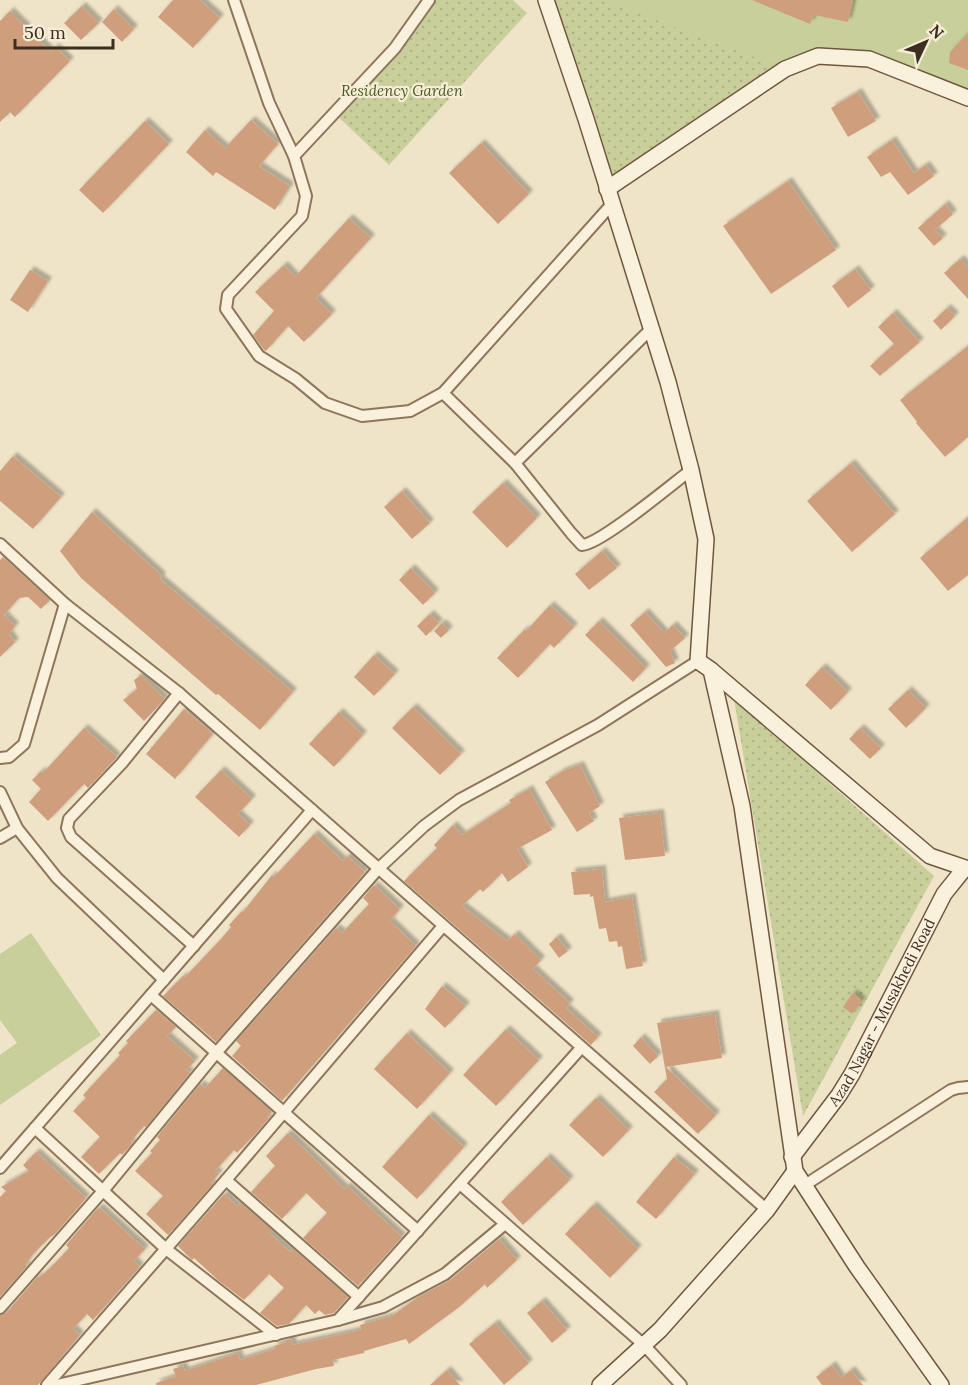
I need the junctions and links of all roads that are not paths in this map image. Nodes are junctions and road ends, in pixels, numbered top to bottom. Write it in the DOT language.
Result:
graph roads {
  1 [pos="234,0"];
  2 [pos="429,0"];
  3 [pos="546,0"];
  4 [pos="968,98"];
  5 [pos="294,156"];
  6 [pos="609,196"];
  7 [pos="651,329"];
  8 [pos="443,393"];
  9 [pos="515,463"];
  10 [pos="691,470"];
  11 [pos="0,544"];
  12 [pos="66,604"];
  13 [pos="698,661"];
  14 [pos="711,670"];
  15 [pos="179,693"];
  16 [pos="0,758"];
  17 [pos="0,792"];
  18 [pos="312,810"];
  19 [pos="17,828"];
  20 [pos="0,838"];
  21 [pos="378,869"];
  22 [pos="966,869"];
  23 [pos="443,926"];
  24 [pos="194,946"];
  25 [pos="164,980"];
  26 [pos="151,995"];
  27 [pos="581,1048"];
  28 [pos="216,1053"];
  29 [pos="968,1088"];
  30 [pos="283,1112"];
  31 [pos="35,1128"];
  32 [pos="793,1164"];
  33 [pos="0,1168"];
  34 [pos="226,1180"];
  35 [pos="460,1184"];
  36 [pos="805,1185"];
  37 [pos="102,1192"];
  38 [pos="767,1210"];
  39 [pos="505,1224"];
  40 [pos="418,1231"];
  41 [pos="166,1249"];
  42 [pos="359,1297"];
  43 [pos="0,1308"];
  44 [pos="338,1320"];
  45 [pos="276,1335"];
  46 [pos="644,1345"];
  47 [pos="47,1385"];
  48 [pos="57,1385"];
  49 [pos="600,1385"];
  50 [pos="681,1385"];
  51 [pos="940,1385"];
  1 -- 5 [label="street"];
  2 -- 5 [label="street"];
  3 -- 6 [label="street"];
  4 -- 6 [label="street"];
  5 -- 8 [label="street"];
  6 -- 7 [label="street"];
  6 -- 8 [label="street"];
  7 -- 9 [label="street"];
  7 -- 10 [label="street"];
  8 -- 9 [label="street"];
  9 -- 10 [label="street"];
  10 -- 13 [label="street"];
  11 -- 12 [label="street"];
  12 -- 15 [label="street"];
  12 -- 16 [label="street"];
  13 -- 14 [label="street"];
  13 -- 21 [label="street"];
  14 -- 22 [label="street"];
  14 -- 32 [label="street"];
  15 -- 18 [label="street"];
  15 -- 24 [label="street"];
  17 -- 19 [label="street"];
  18 -- 21 [label="street"];
  18 -- 24 [label="street"];
  19 -- 20 [label="street"];
  19 -- 25 [label="street"];
  21 -- 23 [label="street"];
  21 -- 28 [label="street"];
  22 -- 32 [label="street, Azad Nagar - Musakhedi Road"];
  23 -- 27 [label="street"];
  23 -- 30 [label="street"];
  24 -- 25 [label="street"];
  25 -- 26 [label="street"];
  26 -- 28 [label="street"];
  26 -- 31 [label="street"];
  27 -- 35 [label="street"];
  27 -- 38 [label="street"];
  28 -- 30 [label="street"];
  28 -- 37 [label="street"];
  29 -- 36 [label="street"];
  30 -- 34 [label="street"];
  30 -- 40 [label="street"];
  31 -- 33 [label="street"];
  31 -- 37 [label="street"];
  32 -- 36 [label="street"];
  32 -- 38 [label="street, Azad Nagar - Musakhedi Road"];
  34 -- 41 [label="street"];
  34 -- 42 [label="street"];
  35 -- 39 [label="street"];
  35 -- 40 [label="street"];
  36 -- 51 [label="street"];
  37 -- 41 [label="street"];
  37 -- 43 [label="street"];
  38 -- 46 [label="street, Azad Nagar - Musakhedi Road"];
  39 -- 44 [label="street"];
  39 -- 46 [label="street"];
  40 -- 42 [label="street"];
  41 -- 45 [label="street"];
  41 -- 47 [label="street"];
  42 -- 44 [label="street"];
  44 -- 45 [label="street"];
  45 -- 48 [label="street"];
  46 -- 49 [label="street, Azad Nagar - Musakhedi Road"];
  46 -- 50 [label="street"];
}
